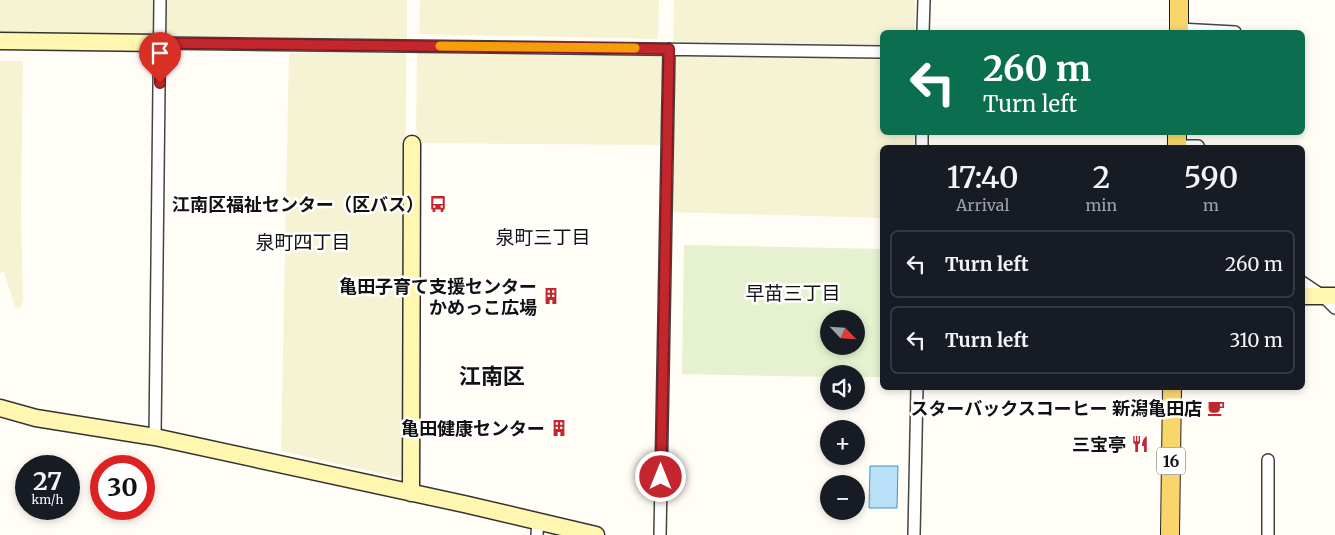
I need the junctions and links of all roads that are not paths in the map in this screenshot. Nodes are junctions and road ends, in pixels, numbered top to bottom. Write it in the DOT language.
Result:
graph roads {
  1 [pos="160,0"];
  2 [pos="924,0"];
  3 [pos="1179,0"];
  4 [pos="923,30"];
  5 [pos="1179,30"];
  6 [pos="0,41"];
  7 [pos="160,43"];
  8 [pos="669,49"];
  9 [pos="880,52"];
  10 [pos="1177,142"];
  11 [pos="412,144"];
  12 [pos="1193,145"];
  13 [pos="1305,284"];
  14 [pos="1305,296"];
  15 [pos="1329,296"];
  16 [pos="1335,308"];
  17 [pos="917,390"];
  18 [pos="1172,390"];
  19 [pos="0,408"];
  20 [pos="155,437"];
  21 [pos="1268,460"];
  22 [pos="412,493"];
  23 [pos="537,528"];
  24 [pos="596,535"];
  25 [pos="660,535"];
  26 [pos="914,535"];
  27 [pos="1170,535"];
  28 [pos="1268,535"];
  1 -- 7 [label="street"];
  2 -- 4 [label="street"];
  3 -- 5 [label="main road"];
  6 -- 7 [label="street"];
  7 -- 8 [label="street"];
  7 -- 20 [label="street"];
  8 -- 9 [label="street"];
  8 -- 25 [label="street"];
  10 -- 12 [label="street"];
  11 -- 22 [label="street"];
  13 -- 15 [label="street"];
  14 -- 15 [label="street"];
  15 -- 16 [label="street"];
  17 -- 26 [label="street"];
  18 -- 27 [label="main road, 16"];
  19 -- 20 [label="street"];
  20 -- 22 [label="street"];
  21 -- 28 [label="street"];
  22 -- 23 [label="street"];
  23 -- 24 [label="street"];
}
